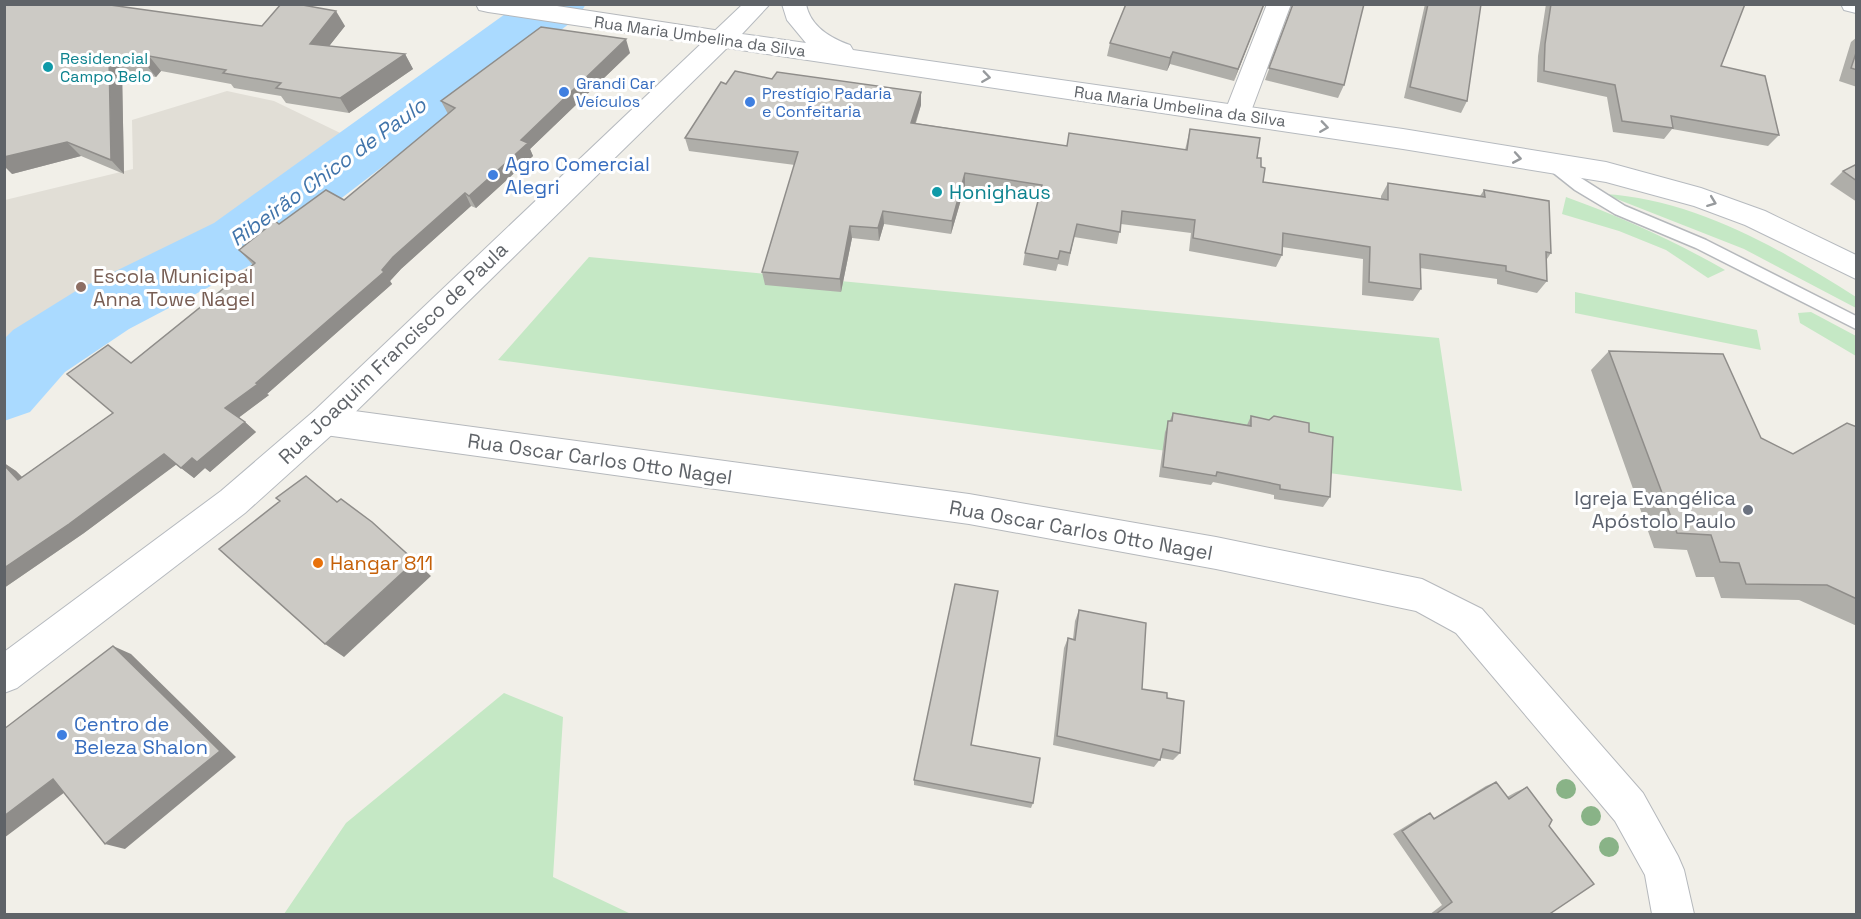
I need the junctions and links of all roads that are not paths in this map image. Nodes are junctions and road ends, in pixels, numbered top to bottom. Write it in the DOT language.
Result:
graph roads {
  1 [pos="758,4"];
  2 [pos="794,4"];
  3 [pos="1278,4"];
  4 [pos="496,6"];
  5 [pos="721,39"];
  6 [pos="866,60"];
  7 [pos="1237,114"];
  8 [pos="1551,164"];
  9 [pos="1857,268"];
  10 [pos="1857,323"];
  11 [pos="325,421"];
  12 [pos="4,675"];
  13 [pos="1672,915"];
  1 -- 5 [label="main road, Rua Joaquim Francisco de Paula"];
  2 -- 6 [label="main road"];
  3 -- 7 [label="main road"];
  4 -- 5 [label="main road, Rua Maria Umbelina da Silva"];
  5 -- 6 [label="main road, Rua Maria Umbelina da Silva"];
  5 -- 11 [label="main road, Rua Joaquim Francisco de Paula"];
  6 -- 7 [label="main road, Rua Maria Umbelina da Silva, one-way"];
  7 -- 8 [label="main road, Rua Maria Umbelina da Silva, one-way"];
  8 -- 9 [label="main road, Rua Maria Umbelina da Silva, one-way"];
  8 -- 10 [label="lane"];
  11 -- 12 [label="main road, Rua Joaquim Francisco de Paula"];
  11 -- 13 [label="main road, Rua Oscar Carlos Otto Nagel"];
}
